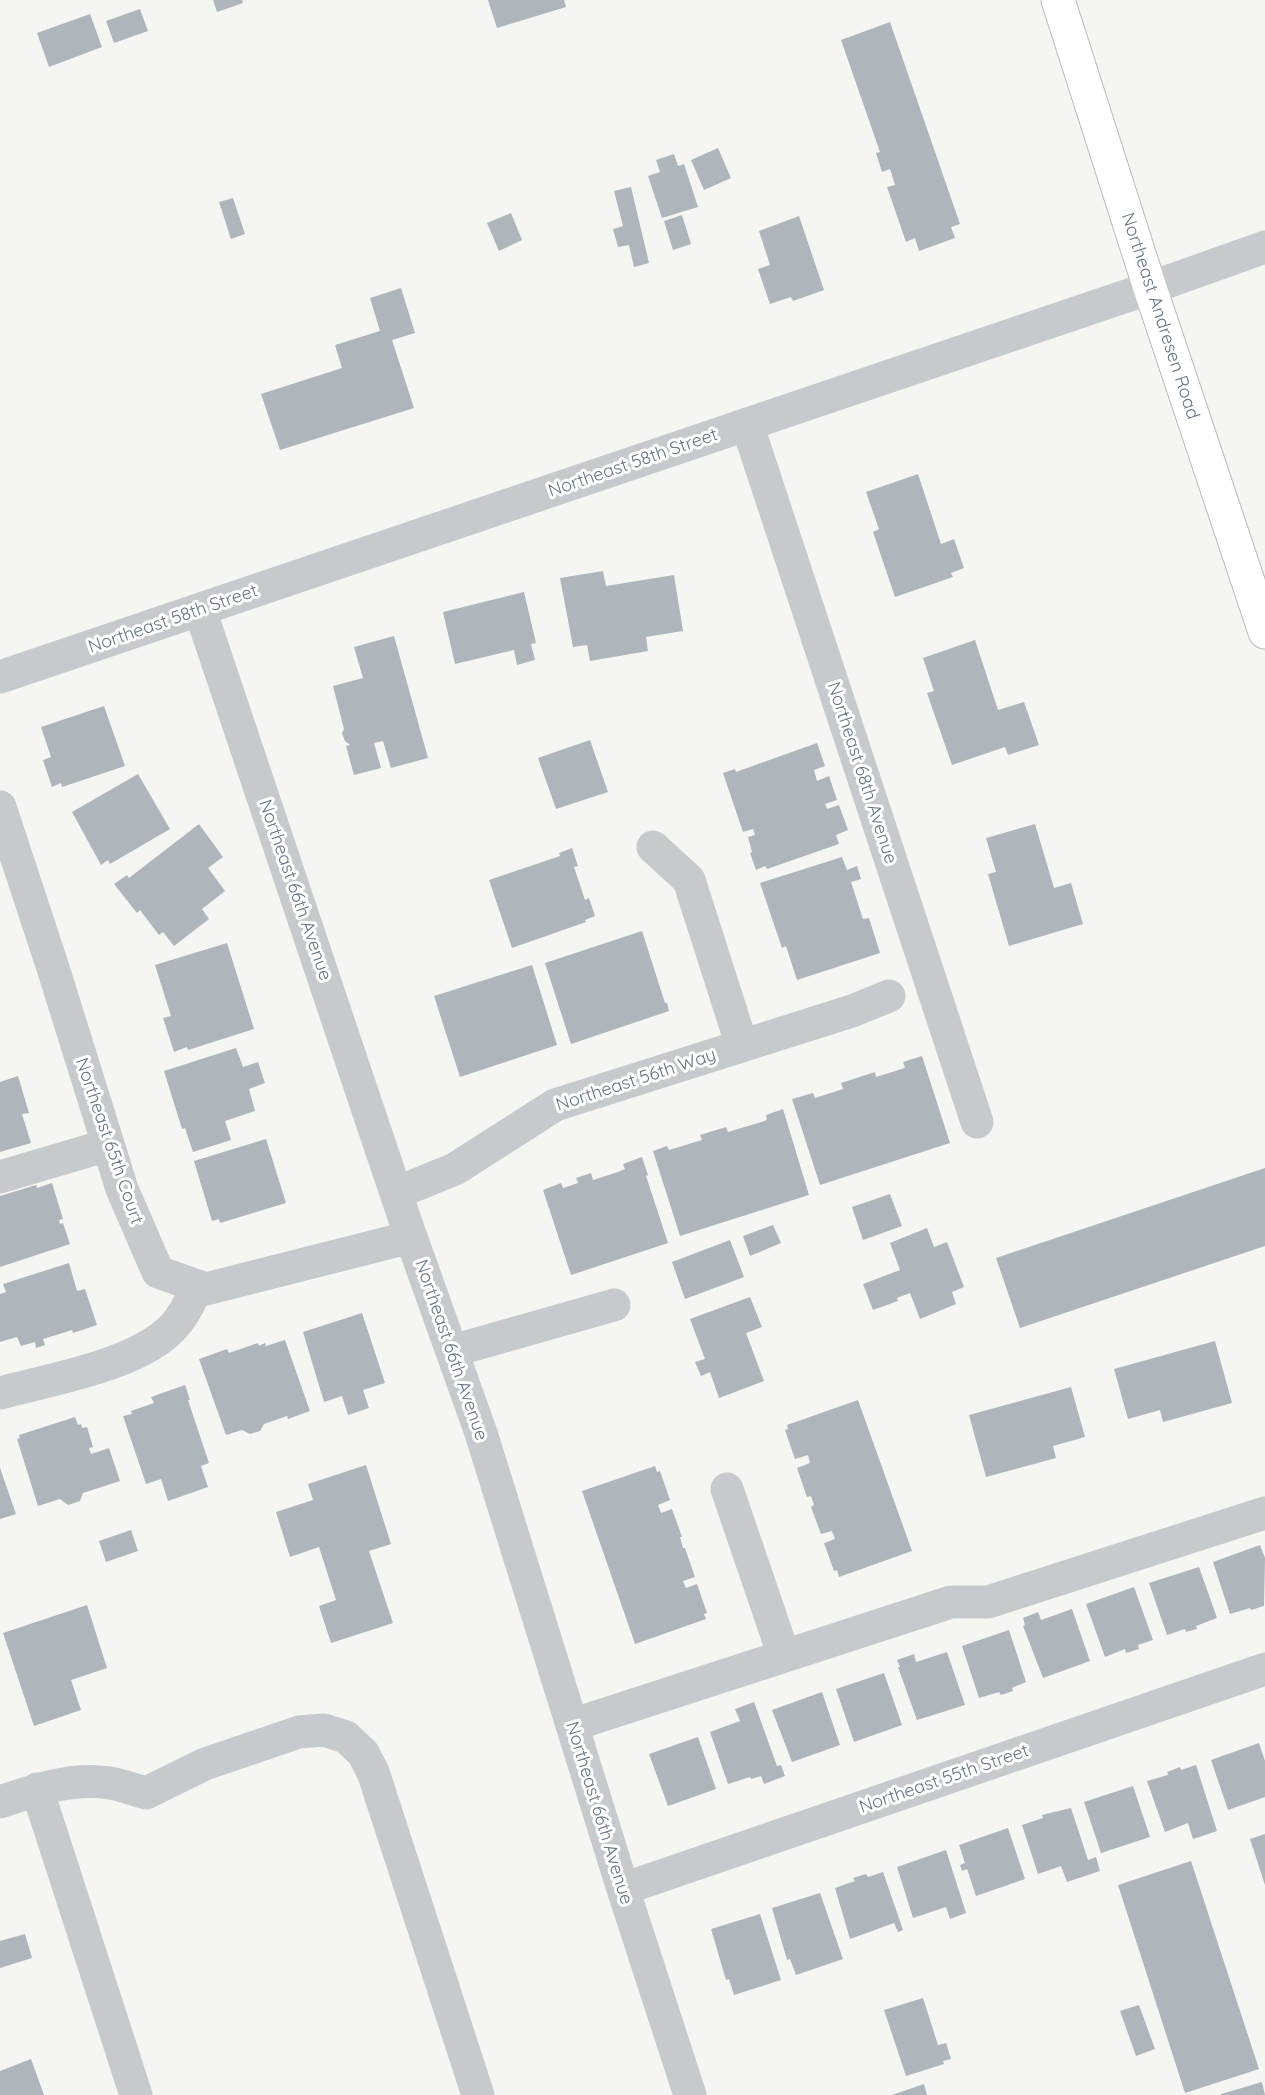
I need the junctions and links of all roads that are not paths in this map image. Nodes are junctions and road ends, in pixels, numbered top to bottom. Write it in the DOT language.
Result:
graph roads {
  1 [pos="1058,0"];
  2 [pos="1265,247"];
  3 [pos="1150,288"];
  4 [pos="747,424"];
  5 [pos="201,610"];
  6 [pos="1265,632"];
  7 [pos="0,677"];
  8 [pos="0,807"];
  9 [pos="653,847"];
  10 [pos="890,996"];
  11 [pos="742,1046"];
  12 [pos="977,1122"];
  13 [pos="108,1145"];
  14 [pos="0,1177"];
  15 [pos="396,1193"];
  16 [pos="411,1237"];
  17 [pos="198,1286"];
  18 [pos="614,1305"];
  19 [pos="452,1351"];
  20 [pos="0,1393"];
  21 [pos="727,1489"];
  22 [pos="1265,1513"];
  23 [pos="784,1656"];
  24 [pos="1265,1669"];
  25 [pos="572,1725"];
  26 [pos="37,1789"];
  27 [pos="0,1802"];
  28 [pos="623,1889"];
  29 [pos="136,2095"];
  30 [pos="478,2095"];
  31 [pos="690,2095"];
  1 -- 3 [label="main road, Northeast Andresen Road"];
  2 -- 3 [label="street, Northeast 58th Street"];
  3 -- 4 [label="street, Northeast 58th Street"];
  3 -- 6 [label="main road, Northeast Andresen Road"];
  4 -- 5 [label="street, Northeast 58th Street"];
  4 -- 12 [label="street, Northeast 68th Avenue"];
  5 -- 7 [label="street, Northeast 58th Street"];
  5 -- 15 [label="street, Northeast 66th Avenue"];
  8 -- 13 [label="street, Northeast 65th Court"];
  9 -- 11 [label="street"];
  10 -- 11 [label="street, Northeast 56th Way"];
  11 -- 15 [label="street, Northeast 56th Way"];
  13 -- 14 [label="street"];
  13 -- 17 [label="street, Northeast 65th Court"];
  15 -- 16 [label="street, Northeast 66th Avenue"];
  16 -- 17 [label="street"];
  16 -- 19 [label="street, Northeast 66th Avenue"];
  17 -- 20 [label="street"];
  18 -- 19 [label="street"];
  19 -- 25 [label="street, Northeast 66th Avenue"];
  21 -- 23 [label="street"];
  22 -- 23 [label="street"];
  23 -- 25 [label="street"];
  24 -- 28 [label="street, Northeast 55th Street"];
  25 -- 28 [label="street, Northeast 66th Avenue"];
  26 -- 27 [label="street"];
  26 -- 29 [label="street"];
  26 -- 30 [label="street"];
  28 -- 31 [label="street, Northeast 66th Avenue"];
}
